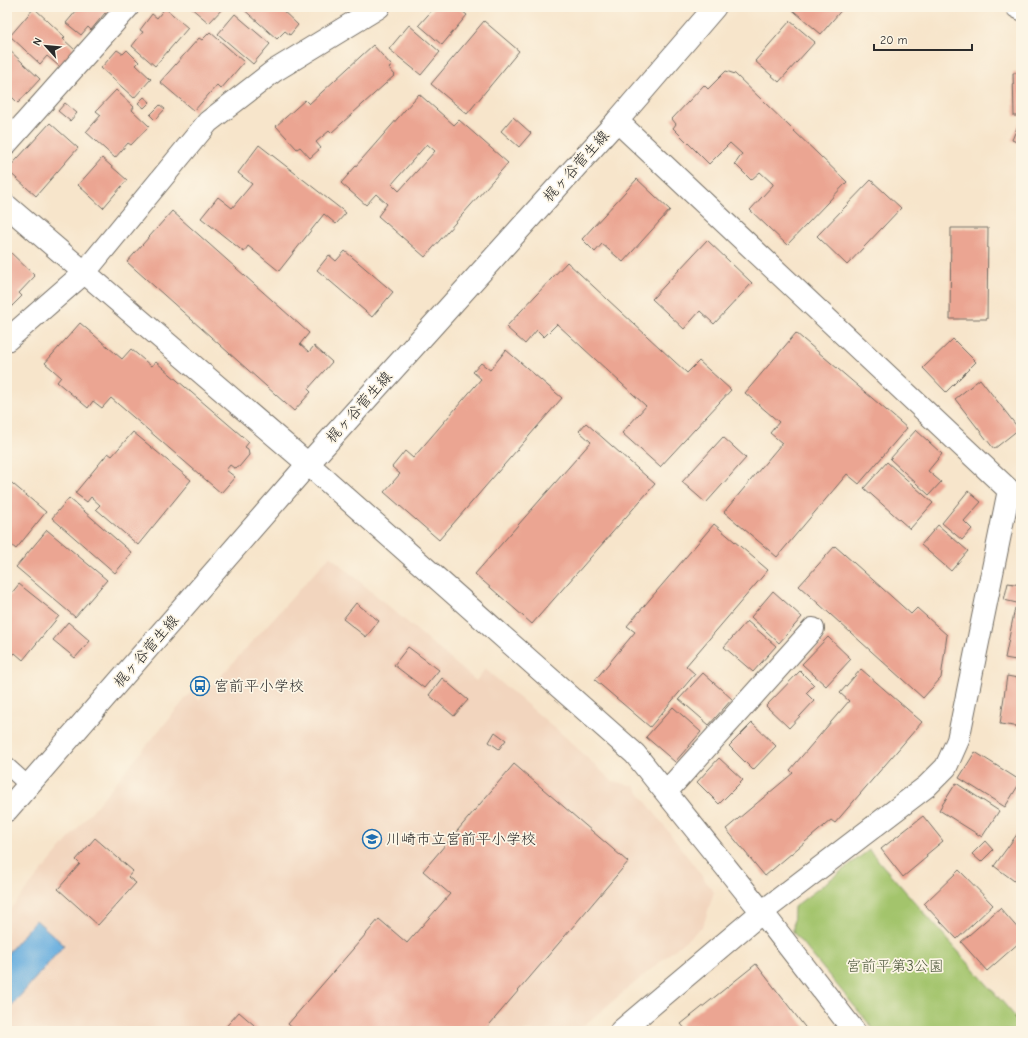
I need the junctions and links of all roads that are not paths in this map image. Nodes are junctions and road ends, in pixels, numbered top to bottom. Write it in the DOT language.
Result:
graph roads {
  1 [pos="128,7"];
  2 [pos="379,7"];
  3 [pos="714,7"];
  4 [pos="1017,7"];
  5 [pos="1021,9"];
  6 [pos="616,121"];
  7 [pos="7,143"];
  8 [pos="7,206"];
  9 [pos="84,272"];
  10 [pos="7,340"];
  11 [pos="308,464"];
  12 [pos="1015,491"];
  13 [pos="813,629"];
  14 [pos="7,766"];
  15 [pos="28,785"];
  16 [pos="666,792"];
  17 [pos="7,810"];
  18 [pos="762,912"];
  19 [pos="621,1031"];
  20 [pos="854,1031"];
  1 -- 7 [label="street"];
  2 -- 9 [label="street"];
  3 -- 6 [label="street, 梶ヶ谷菅生線"];
  4 -- 5 [label="street"];
  6 -- 11 [label="street, 梶ヶ谷菅生線"];
  6 -- 12 [label="street"];
  8 -- 9 [label="street"];
  9 -- 10 [label="street"];
  9 -- 11 [label="street"];
  11 -- 15 [label="street, 梶ヶ谷菅生線"];
  11 -- 16 [label="street"];
  12 -- 18 [label="street"];
  13 -- 16 [label="street"];
  14 -- 15 [label="lane"];
  15 -- 17 [label="street, 梶ヶ谷菅生線"];
  16 -- 18 [label="street"];
  18 -- 19 [label="street"];
  18 -- 20 [label="street"];
}
